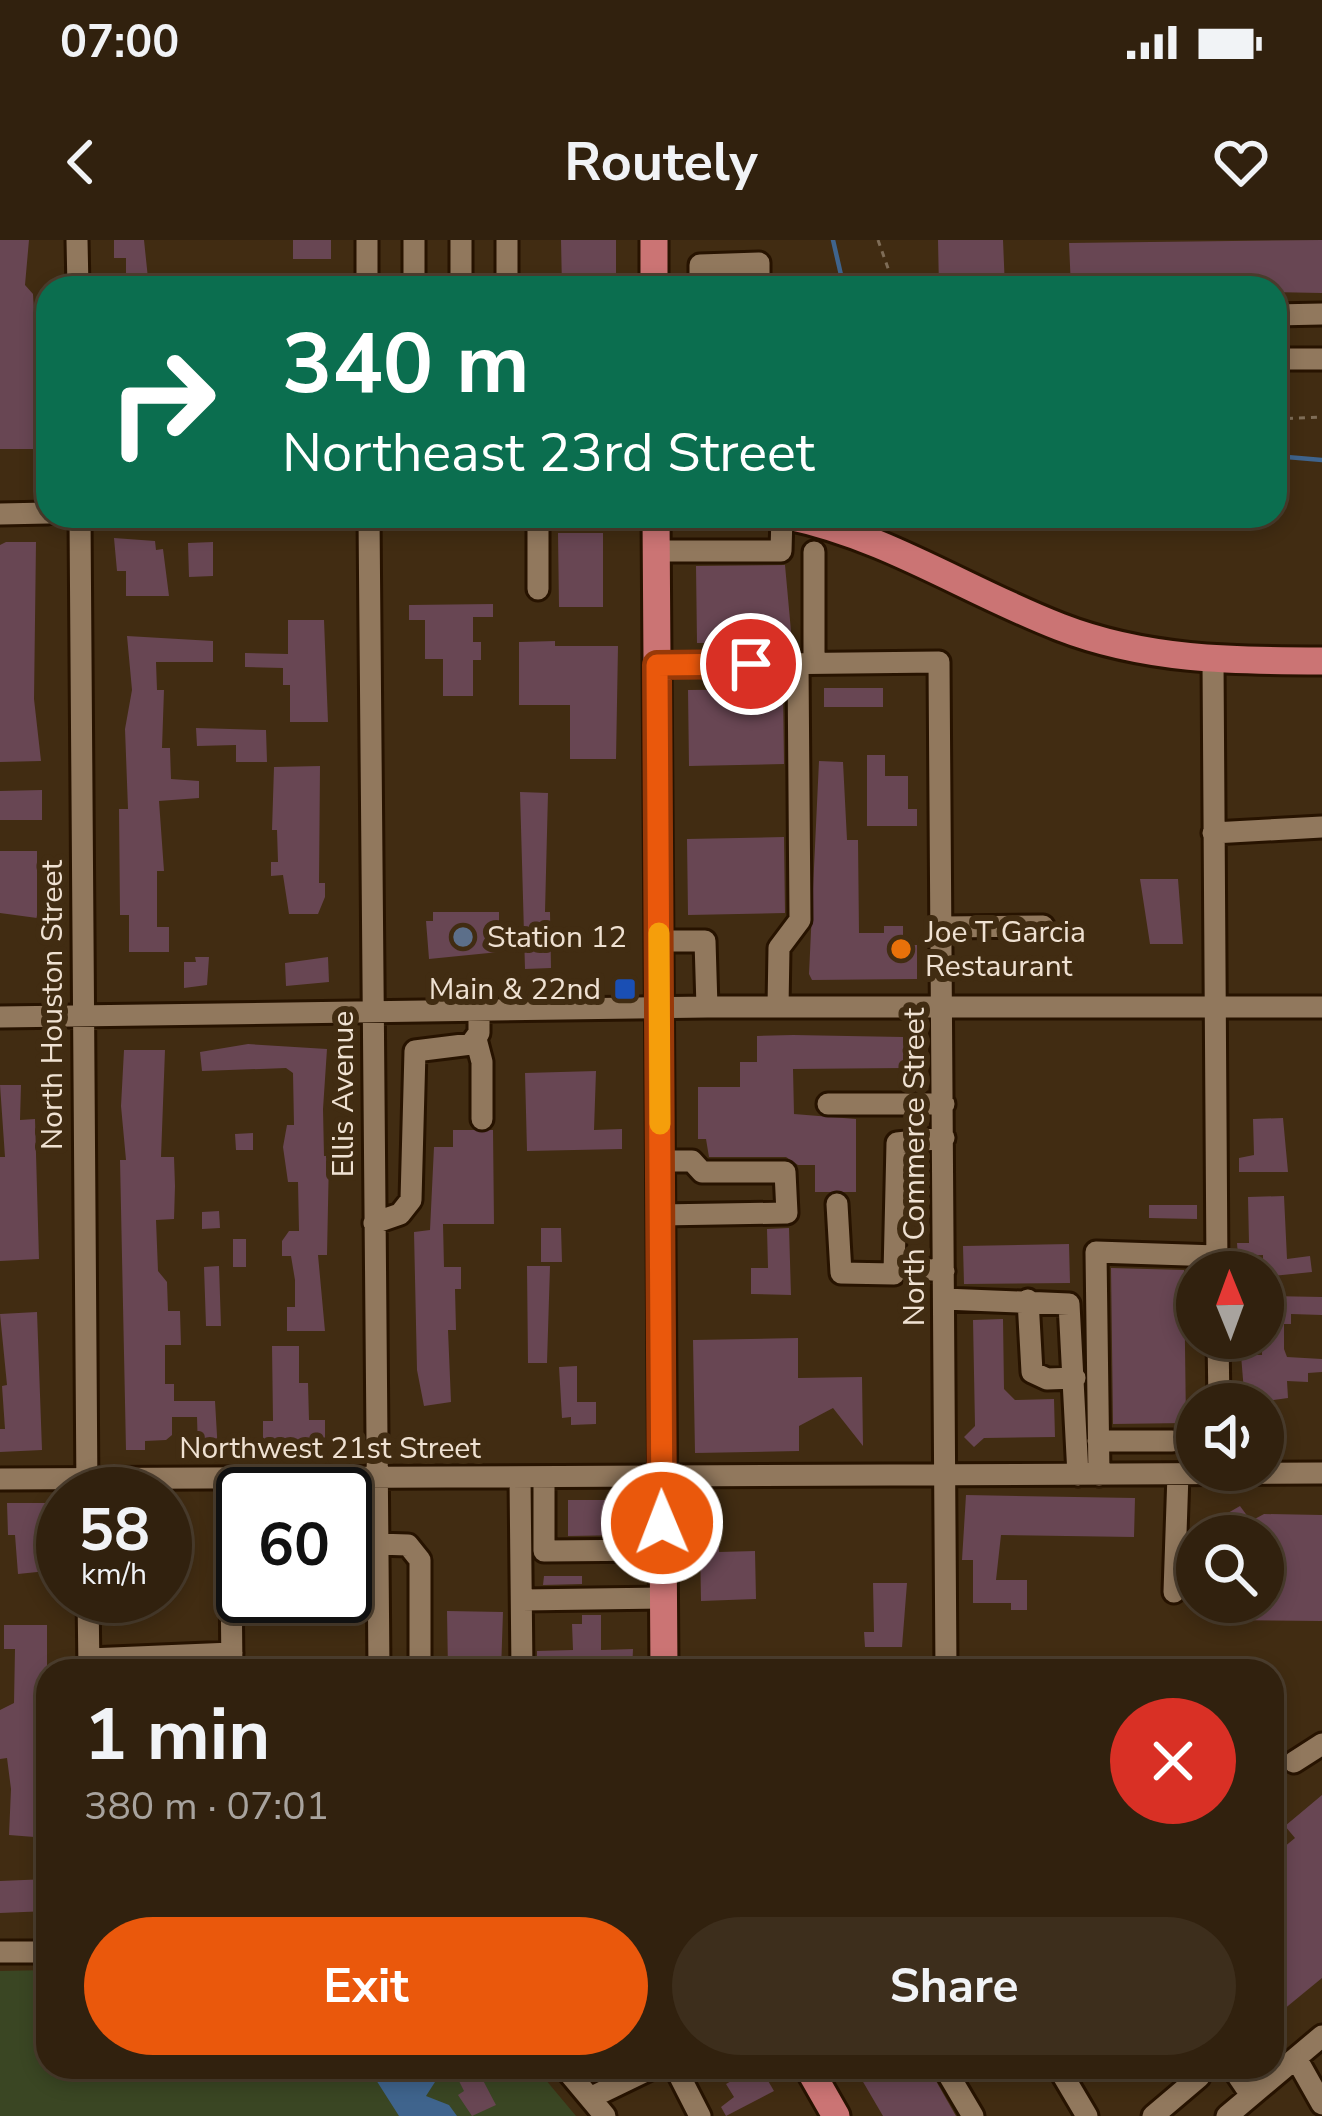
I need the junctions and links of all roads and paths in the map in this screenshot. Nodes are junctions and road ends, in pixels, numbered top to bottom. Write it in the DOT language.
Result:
graph roads {
  1 [pos="77,240"];
  2 [pos="367,240"];
  3 [pos="414,240"];
  4 [pos="461,240"];
  5 [pos="507,240"];
  6 [pos="654,240"];
  7 [pos="878,240"];
  8 [pos="78,276"];
  9 [pos="367,276"];
  10 [pos="414,276"];
  11 [pos="461,276"];
  12 [pos="507,276"];
  13 [pos="654,276"];
  14 [pos="700,276"];
  15 [pos="759,276"];
  16 [pos="891,276"];
  17 [pos="1322,314"];
  18 [pos="1287,315"];
  19 [pos="1287,359"];
  20 [pos="1322,359"];
  21 [pos="1322,417"];
  22 [pos="1287,418"];
  23 [pos="0,514"];
  24 [pos="36,514"];
  25 [pos="80,528"];
  26 [pos="369,528"];
  27 [pos="538,528"];
  28 [pos="656,528"];
  29 [pos="785,528"];
  30 [pos="843,528"];
  31 [pos="656,551"];
  32 [pos="814,552"];
  33 [pos="538,589"];
  34 [pos="1213,661"];
  35 [pos="1322,661"];
  36 [pos="806,664"];
  37 [pos="657,665"];
  38 [pos="1322,827"];
  39 [pos="1213,833"];
  40 [pos="1042,926"];
  41 [pos="943,927"];
  42 [pos="659,940"];
  43 [pos="706,1007"];
  44 [pos="778,1007"];
  45 [pos="944,1007"];
  46 [pos="1322,1007"];
  47 [pos="1213,1008"];
  48 [pos="660,1009"];
  49 [pos="479,1011"];
  50 [pos="373,1012"];
  51 [pos="81,1016"];
  52 [pos="0,1017"];
  53 [pos="476,1039"];
  54 [pos="828,1104"];
  55 [pos="944,1104"];
  56 [pos="482,1119"];
  57 [pos="412,1126"];
  58 [pos="374,1129"];
  59 [pos="944,1138"];
  60 [pos="660,1161"];
  61 [pos="837,1204"];
  62 [pos="660,1215"];
  63 [pos="374,1223"];
  64 [pos="1217,1251"];
  65 [pos="1176,1260"];
  66 [pos="897,1267"];
  67 [pos="944,1271"];
  68 [pos="944,1300"];
  69 [pos="1028,1300"];
  70 [pos="1075,1378"];
  71 [pos="1098,1441"];
  72 [pos="1172,1441"];
  73 [pos="87,1467"];
  74 [pos="1284,1473"];
  75 [pos="1322,1473"];
  76 [pos="1176,1474"];
  77 [pos="945,1475"];
  78 [pos="1088,1475"];
  79 [pos="520,1477"];
  80 [pos="544,1477"];
  81 [pos="661,1477"];
  82 [pos="372,1478"];
  83 [pos="376,1478"];
  84 [pos="0,1479"];
  85 [pos="36,1482"];
  86 [pos="1177,1491"];
  87 [pos="377,1544"];
  88 [pos="663,1550"];
  89 [pos="1174,1592"];
  90 [pos="663,1598"];
  91 [pos="522,1600"];
  92 [pos="88,1623"];
  93 [pos="232,1623"];
  94 [pos="89,1659"];
  95 [pos="232,1659"];
  96 [pos="379,1659"];
  97 [pos="420,1659"];
  98 [pos="522,1659"];
  99 [pos="664,1659"];
  100 [pos="946,1659"];
  101 [pos="1322,1744"];
  102 [pos="1294,1762"];
  103 [pos="0,1952"];
  104 [pos="36,1952"];
  105 [pos="1322,2036"];
  106 [pos="1296,2058"];
  107 [pos="1284,2068"];
  108 [pos="574,2079"];
  109 [pos="616,2079"];
  110 [pos="681,2079"];
  111 [pos="815,2079"];
  112 [pos="951,2079"];
  113 [pos="1065,2079"];
  114 [pos="1197,2079"];
  115 [pos="1240,2079"];
  116 [pos="1271,2079"];
  117 [pos="1251,2096"];
  118 [pos="1322,2104"];
  119 [pos="597,2107"];
  120 [pos="700,2116"];
  121 [pos="836,2116"];
  122 [pos="973,2116"];
  123 [pos="1088,2116"];
  124 [pos="1153,2116"];
  125 [pos="1227,2116"];
  1 -- 8 [label="street"];
  2 -- 9 [label="street"];
  3 -- 10 [label="street"];
  4 -- 11 [label="street"];
  5 -- 12 [label="street"];
  6 -- 13 [label="main road"];
  7 -- 16 [label="path"];
  14 -- 15 [label="street"];
  17 -- 18 [label="street"];
  19 -- 20 [label="street"];
  21 -- 22 [label="path"];
  23 -- 24 [label="street"];
  25 -- 51 [label="street, North Houston Street"];
  26 -- 50 [label="street, Ellis Avenue"];
  27 -- 33 [label="street"];
  28 -- 31 [label="main road"];
  29 -- 31 [label="street"];
  30 -- 34 [label="main road"];
  31 -- 37 [label="main road"];
  32 -- 36 [label="street"];
  34 -- 35 [label="main road"];
  34 -- 39 [label="street"];
  36 -- 37 [label="street"];
  36 -- 41 [label="street, North Commerce Street"];
  36 -- 44 [label="street"];
  37 -- 42 [label="main road"];
  38 -- 39 [label="street"];
  39 -- 47 [label="street"];
  40 -- 41 [label="street"];
  41 -- 45 [label="street, North Commerce Street"];
  42 -- 43 [label="street"];
  42 -- 48 [label="main road"];
  43 -- 44 [label="street"];
  43 -- 48 [label="street"];
  44 -- 45 [label="street"];
  45 -- 47 [label="street"];
  45 -- 55 [label="street, North Commerce Street"];
  46 -- 47 [label="street"];
  47 -- 64 [label="street"];
  48 -- 49 [label="street"];
  48 -- 60 [label="main road"];
  49 -- 50 [label="street"];
  49 -- 53 [label="street"];
  50 -- 51 [label="street"];
  50 -- 58 [label="street, Ellis Avenue"];
  51 -- 52 [label="street"];
  51 -- 73 [label="street, North Houston Street"];
  53 -- 56 [label="street"];
  53 -- 57 [label="street"];
  54 -- 55 [label="street"];
  55 -- 59 [label="street, North Commerce Street"];
  57 -- 58 [label="street"];
  57 -- 63 [label="street"];
  58 -- 63 [label="street, Ellis Avenue"];
  59 -- 66 [label="street"];
  59 -- 67 [label="street, North Commerce Street"];
  60 -- 62 [label="main road"];
  60 -- 62 [label="street"];
  61 -- 66 [label="street"];
  62 -- 81 [label="main road"];
  63 -- 83 [label="street, Ellis Avenue"];
  65 -- 71 [label="street"];
  66 -- 67 [label="street"];
  67 -- 68 [label="street, North Commerce Street"];
  68 -- 69 [label="street"];
  68 -- 77 [label="street, North Commerce Street"];
  69 -- 70 [label="street"];
  69 -- 70 [label="street"];
  70 -- 78 [label="street"];
  71 -- 72 [label="street"];
  71 -- 78 [label="street"];
  74 -- 75 [label="street, Northwest 21st Street"];
  76 -- 78 [label="street, Northwest 21st Street"];
  77 -- 78 [label="street, Northwest 21st Street"];
  77 -- 81 [label="street, Northwest 21st Street"];
  77 -- 100 [label="street, North Commerce Street"];
  79 -- 80 [label="street, Northwest 21st Street"];
  79 -- 83 [label="street, Northwest 21st Street"];
  79 -- 91 [label="street"];
  80 -- 81 [label="street, Northwest 21st Street"];
  80 -- 88 [label="street"];
  81 -- 88 [label="main road"];
  82 -- 83 [label="street, Northwest 21st Street"];
  83 -- 87 [label="street, Ellis Avenue"];
  84 -- 85 [label="street, Northwest 21st Street"];
  86 -- 89 [label="street"];
  87 -- 96 [label="street, Ellis Avenue"];
  87 -- 97 [label="street"];
  88 -- 90 [label="main road"];
  90 -- 91 [label="street"];
  90 -- 99 [label="main road"];
  91 -- 98 [label="street"];
  92 -- 94 [label="street"];
  93 -- 95 [label="street"];
  101 -- 102 [label="street"];
  103 -- 104 [label="street"];
  105 -- 106 [label="street"];
  106 -- 107 [label="street"];
  106 -- 118 [label="street"];
  108 -- 119 [label="street"];
  109 -- 119 [label="street"];
  110 -- 120 [label="street"];
  111 -- 121 [label="main road"];
  112 -- 122 [label="street"];
  113 -- 123 [label="street"];
  114 -- 124 [label="street"];
  115 -- 117 [label="street"];
  116 -- 117 [label="street"];
  117 -- 125 [label="street"];
}
